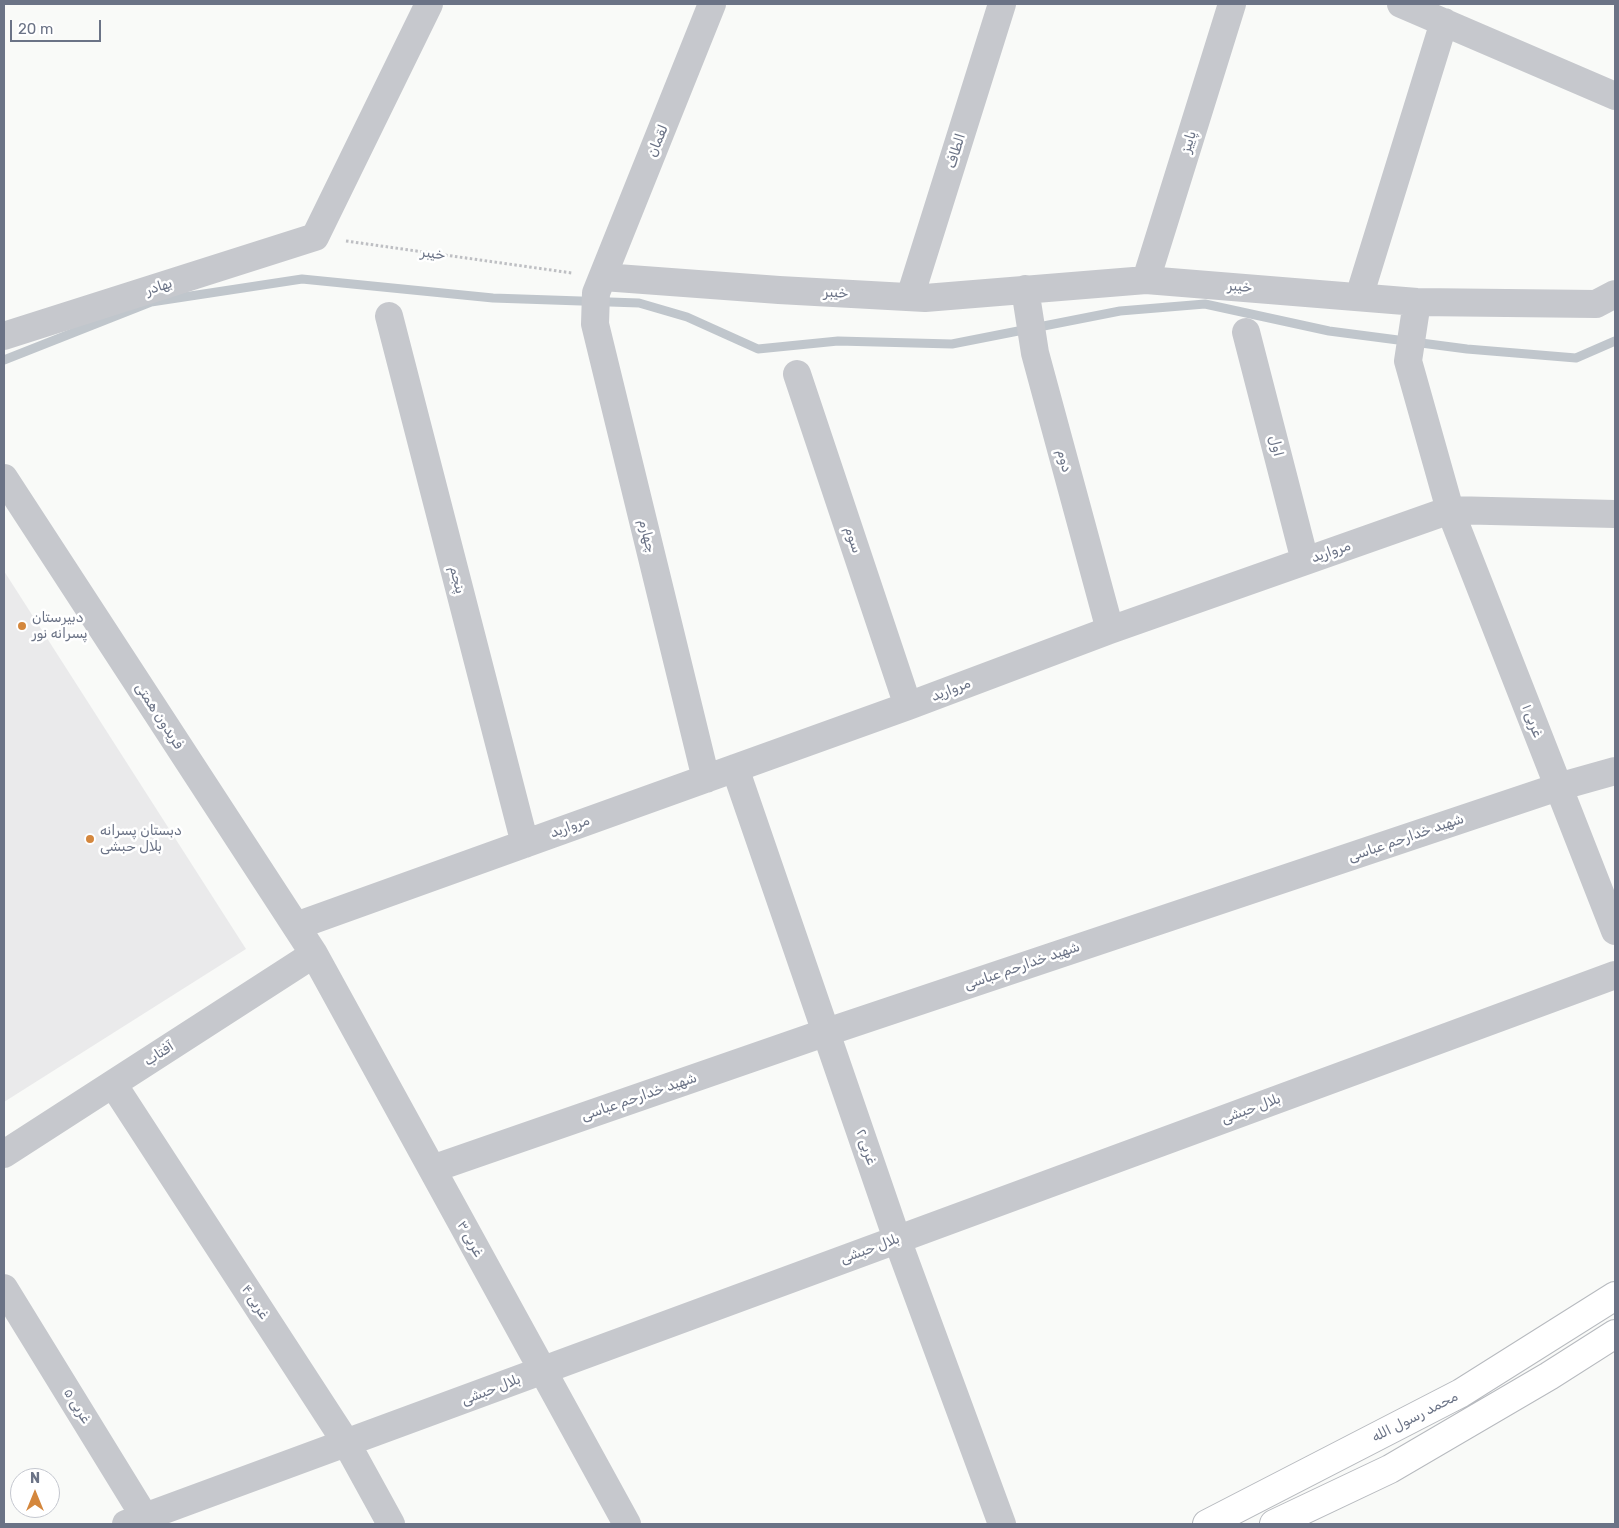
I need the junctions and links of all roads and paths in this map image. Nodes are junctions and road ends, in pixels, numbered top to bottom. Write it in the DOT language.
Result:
graph roads {
  1 [pos="429,4"];
  2 [pos="712,4"];
  3 [pos="1002,4"];
  4 [pos="1232,4"];
  5 [pos="1400,4"];
  6 [pos="1444,22"];
  7 [pos="1615,96"];
  8 [pos="315,237"];
  9 [pos="1146,280"];
  10 [pos="599,285"];
  11 [pos="1025,291"];
  12 [pos="1615,294"];
  13 [pos="910,297"];
  14 [pos="1359,297"];
  15 [pos="1415,307"];
  16 [pos="389,316"];
  17 [pos="1246,332"];
  18 [pos="4,336"];
  19 [pos="797,374"];
  20 [pos="4,478"];
  21 [pos="1450,510"];
  22 [pos="1615,514"];
  23 [pos="1305,561"];
  24 [pos="1110,630"];
  25 [pos="908,706"];
  26 [pos="735,768"];
  27 [pos="1615,771"];
  28 [pos="706,778"];
  29 [pos="1558,787"];
  30 [pos="525,844"];
  31 [pos="296,926"];
  32 [pos="1615,931"];
  33 [pos="314,954"];
  34 [pos="1615,975"];
  35 [pos="826,1032"];
  36 [pos="113,1084"];
  37 [pos="4,1154"];
  38 [pos="432,1169"];
  39 [pos="897,1239"];
  40 [pos="4,1288"];
  41 [pos="1615,1296"];
  42 [pos="1615,1334"];
  43 [pos="542,1370"];
  44 [pos="347,1444"];
  45 [pos="140,1522"];
  46 [pos="391,1524"];
  47 [pos="627,1524"];
  48 [pos="1002,1524"];
  49 [pos="1207,1524"];
  50 [pos="1274,1524"];
  1 -- 8 [label="street"];
  2 -- 10 [label="street, لقمان"];
  3 -- 13 [label="street, الطاف"];
  4 -- 9 [label="street, پاییز"];
  5 -- 6 [label="street"];
  6 -- 7 [label="street"];
  6 -- 14 [label="street"];
  8 -- 10 [label="path, خیبر"];
  8 -- 18 [label="street, بهادر"];
  9 -- 11 [label="street, خیبر"];
  9 -- 14 [label="street, خیبر"];
  10 -- 13 [label="street, خیبر"];
  10 -- 28 [label="street, چهارم"];
  11 -- 13 [label="street, خیبر"];
  11 -- 24 [label="street, دوم"];
  12 -- 15 [label="street, خیبر"];
  14 -- 15 [label="street, خیبر"];
  15 -- 21 [label="street, ۱ غربی"];
  16 -- 30 [label="street, پنجم"];
  17 -- 23 [label="street, اول"];
  19 -- 25 [label="street, سوم"];
  20 -- 31 [label="street, فریدون همتی"];
  21 -- 22 [label="street, مروارید"];
  21 -- 23 [label="street, مروارید"];
  21 -- 29 [label="street, ۱ غربی"];
  23 -- 24 [label="street, مروارید"];
  24 -- 25 [label="street, مروارید"];
  25 -- 26 [label="street, مروارید"];
  26 -- 28 [label="street, مروارید"];
  26 -- 35 [label="street, ۲ غربی"];
  27 -- 29 [label="street, شهید خدارحم عباسی"];
  28 -- 30 [label="street, مروارید"];
  29 -- 32 [label="street, ۱ غربی"];
  29 -- 35 [label="street, شهید خدارحم عباسی"];
  30 -- 31 [label="street, مروارید"];
  31 -- 33 [label="street, فریدون همتی"];
  33 -- 36 [label="street, آفتاب"];
  33 -- 38 [label="street, ۳ غربی"];
  34 -- 39 [label="street, بلال حبشی"];
  35 -- 38 [label="street, شهید خدارحم عباسی"];
  35 -- 39 [label="street, ۲ غربی"];
  36 -- 37 [label="street, آفتاب"];
  36 -- 44 [label="street, ۴ غربی"];
  38 -- 43 [label="street, ۳ غربی"];
  39 -- 43 [label="street, بلال حبشی"];
  39 -- 48 [label="street, ۲ غربی"];
  40 -- 45 [label="street, ۵ غربی"];
  41 -- 49 [label="main road, محمد رسول الله"];
  42 -- 50 [label="main road"];
  43 -- 44 [label="street, بلال حبشی"];
  43 -- 47 [label="street, ۳ غربی"];
  44 -- 45 [label="street, بلال حبشی"];
  44 -- 46 [label="street, ۴ غربی"];
}
